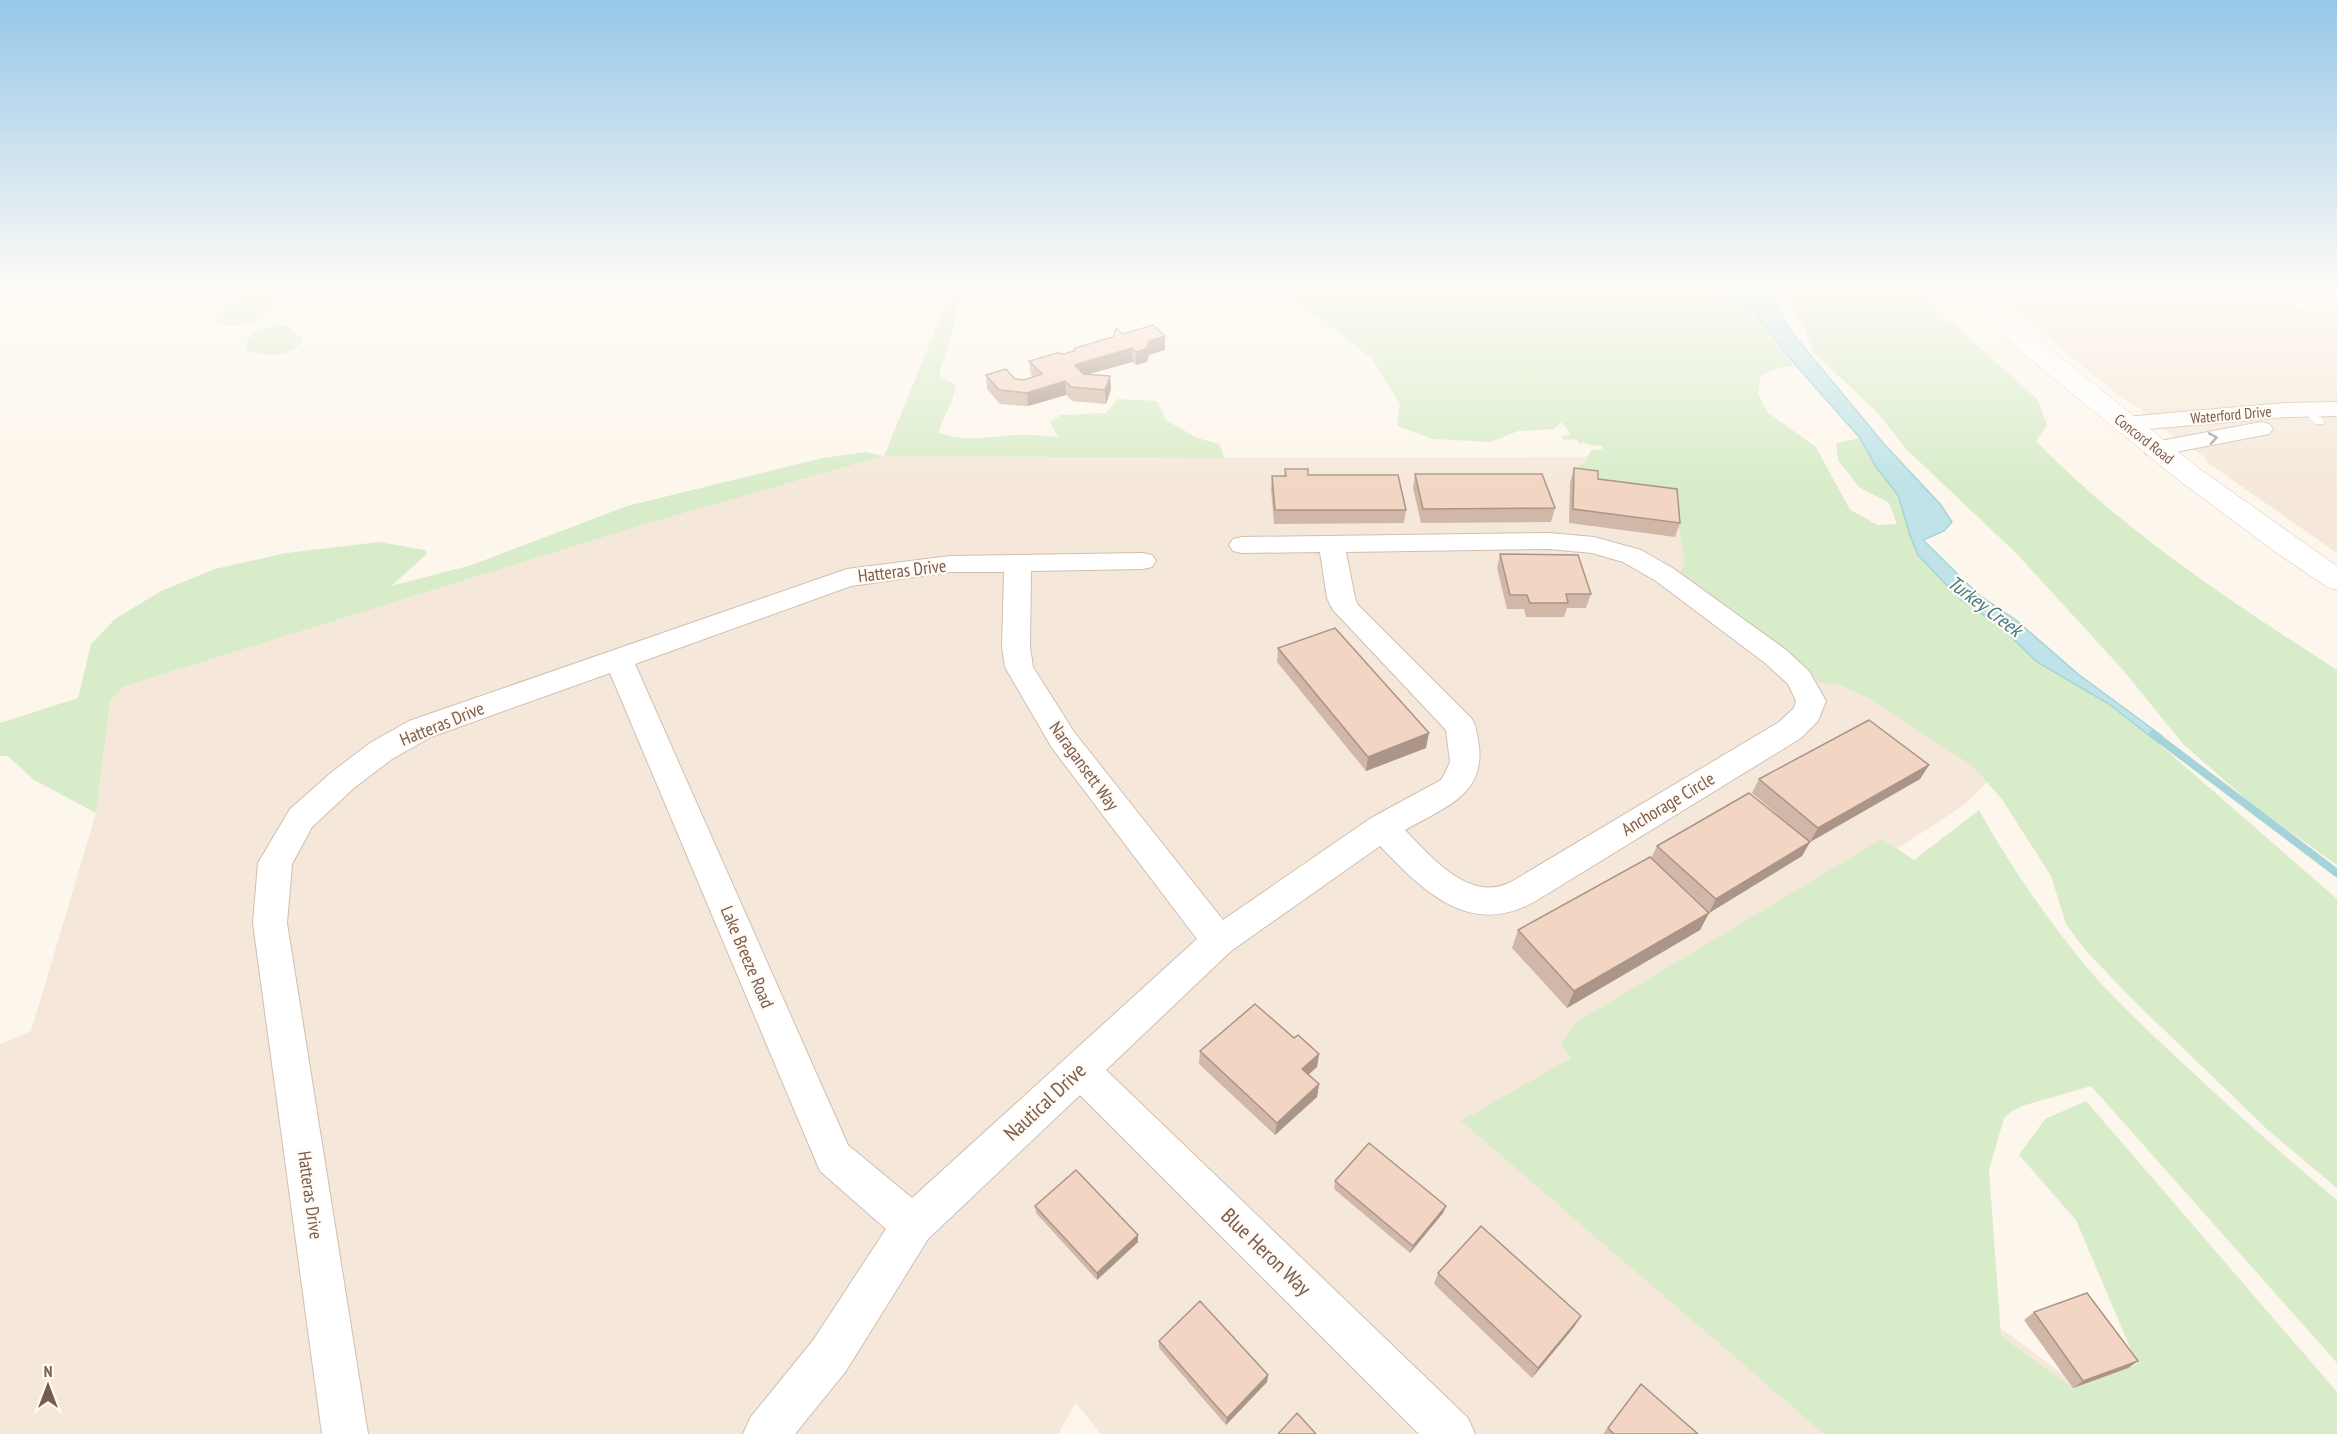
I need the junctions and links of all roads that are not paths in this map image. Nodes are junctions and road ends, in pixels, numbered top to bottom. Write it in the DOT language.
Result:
graph roads {
  1 [pos="2040,354"];
  2 [pos="2252,413"];
  3 [pos="2325,415"];
  4 [pos="2125,424"];
  5 [pos="2272,428"];
  6 [pos="2155,449"];
  7 [pos="1332,544"];
  8 [pos="1242,545"];
  9 [pos="1143,561"];
  10 [pos="1018,564"];
  11 [pos="2337,580"];
  12 [pos="619,660"];
  13 [pos="1382,827"];
  14 [pos="1219,941"];
  15 [pos="1080,1070"];
  16 [pos="913,1225"];
  17 [pos="345,1434"];
  18 [pos="766,1434"];
  19 [pos="1452,1434"];
  1 -- 4 [label="main road, Concord Road"];
  2 -- 3 [label="street, Waterford Drive"];
  2 -- 4 [label="street, Waterford Drive"];
  2 -- 5 [label="lane"];
  3 -- 5 [label="street, Waterford Drive"];
  4 -- 6 [label="main road, Concord Road"];
  6 -- 5 [label="street, Waterford Drive, one-way"];
  6 -- 11 [label="main road, Concord Road"];
  7 -- 8 [label="street, Anchorage Circle"];
  7 -- 13 [label="street"];
  7 -- 13 [label="street, Anchorage Circle"];
  9 -- 10 [label="street, Hatteras Drive"];
  10 -- 12 [label="street, Hatteras Drive"];
  10 -- 14 [label="street, Naragansett Way"];
  12 -- 16 [label="street, Lake Breeze Road"];
  12 -- 17 [label="street, Hatteras Drive"];
  13 -- 14 [label="street, Nautical Drive"];
  14 -- 15 [label="street, Nautical Drive"];
  15 -- 16 [label="street, Nautical Drive"];
  15 -- 19 [label="street, Blue Heron Way"];
  16 -- 18 [label="street, Nautical Drive"];
}
